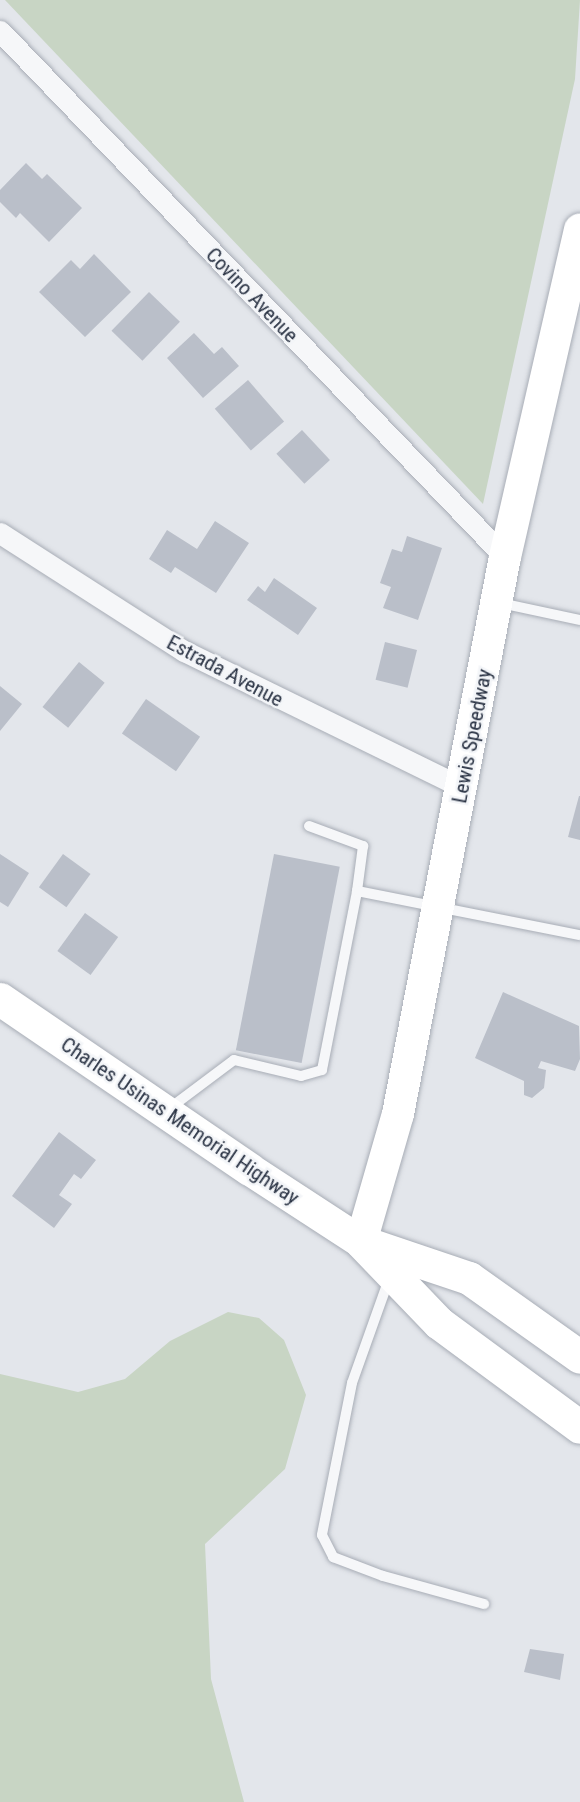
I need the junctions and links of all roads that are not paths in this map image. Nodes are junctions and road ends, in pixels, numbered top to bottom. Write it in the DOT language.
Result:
graph roads {
  1 [pos="0,31"];
  2 [pos="580,229"];
  3 [pos="0,533"];
  4 [pos="505,557"];
  5 [pos="497,602"];
  6 [pos="580,620"];
  7 [pos="462,788"];
  8 [pos="309,826"];
  9 [pos="357,891"];
  10 [pos="439,907"];
  11 [pos="580,935"];
  12 [pos="0,999"];
  13 [pos="166,1110"];
  14 [pos="249,1169"];
  15 [pos="361,1242"];
  16 [pos="391,1273"];
  17 [pos="580,1357"];
  18 [pos="580,1427"];
  19 [pos="484,1604"];
  1 -- 4 [label="street, Covino Avenue"];
  2 -- 4 [label="main road, Lewis Speedway"];
  3 -- 7 [label="street, Estrada Avenue"];
  4 -- 5 [label="main road, Lewis Speedway"];
  5 -- 6 [label="lane"];
  5 -- 7 [label="main road, Lewis Speedway"];
  7 -- 10 [label="main road, Lewis Speedway"];
  8 -- 9 [label="lane"];
  9 -- 10 [label="lane"];
  9 -- 13 [label="lane"];
  10 -- 11 [label="lane"];
  10 -- 15 [label="main road, Lewis Speedway"];
  12 -- 13 [label="highway, Charles Usinas Memorial Highway"];
  13 -- 14 [label="highway, Charles Usinas Memorial Highway"];
  14 -- 15 [label="main road, Charles Usinas Memorial Highway"];
  15 -- 16 [label="highway, Charles Usinas Memorial Highway"];
  15 -- 17 [label="highway, Charles Usinas Memorial Highway"];
  16 -- 18 [label="highway, Charles Usinas Memorial Highway"];
  16 -- 19 [label="lane"];
}
